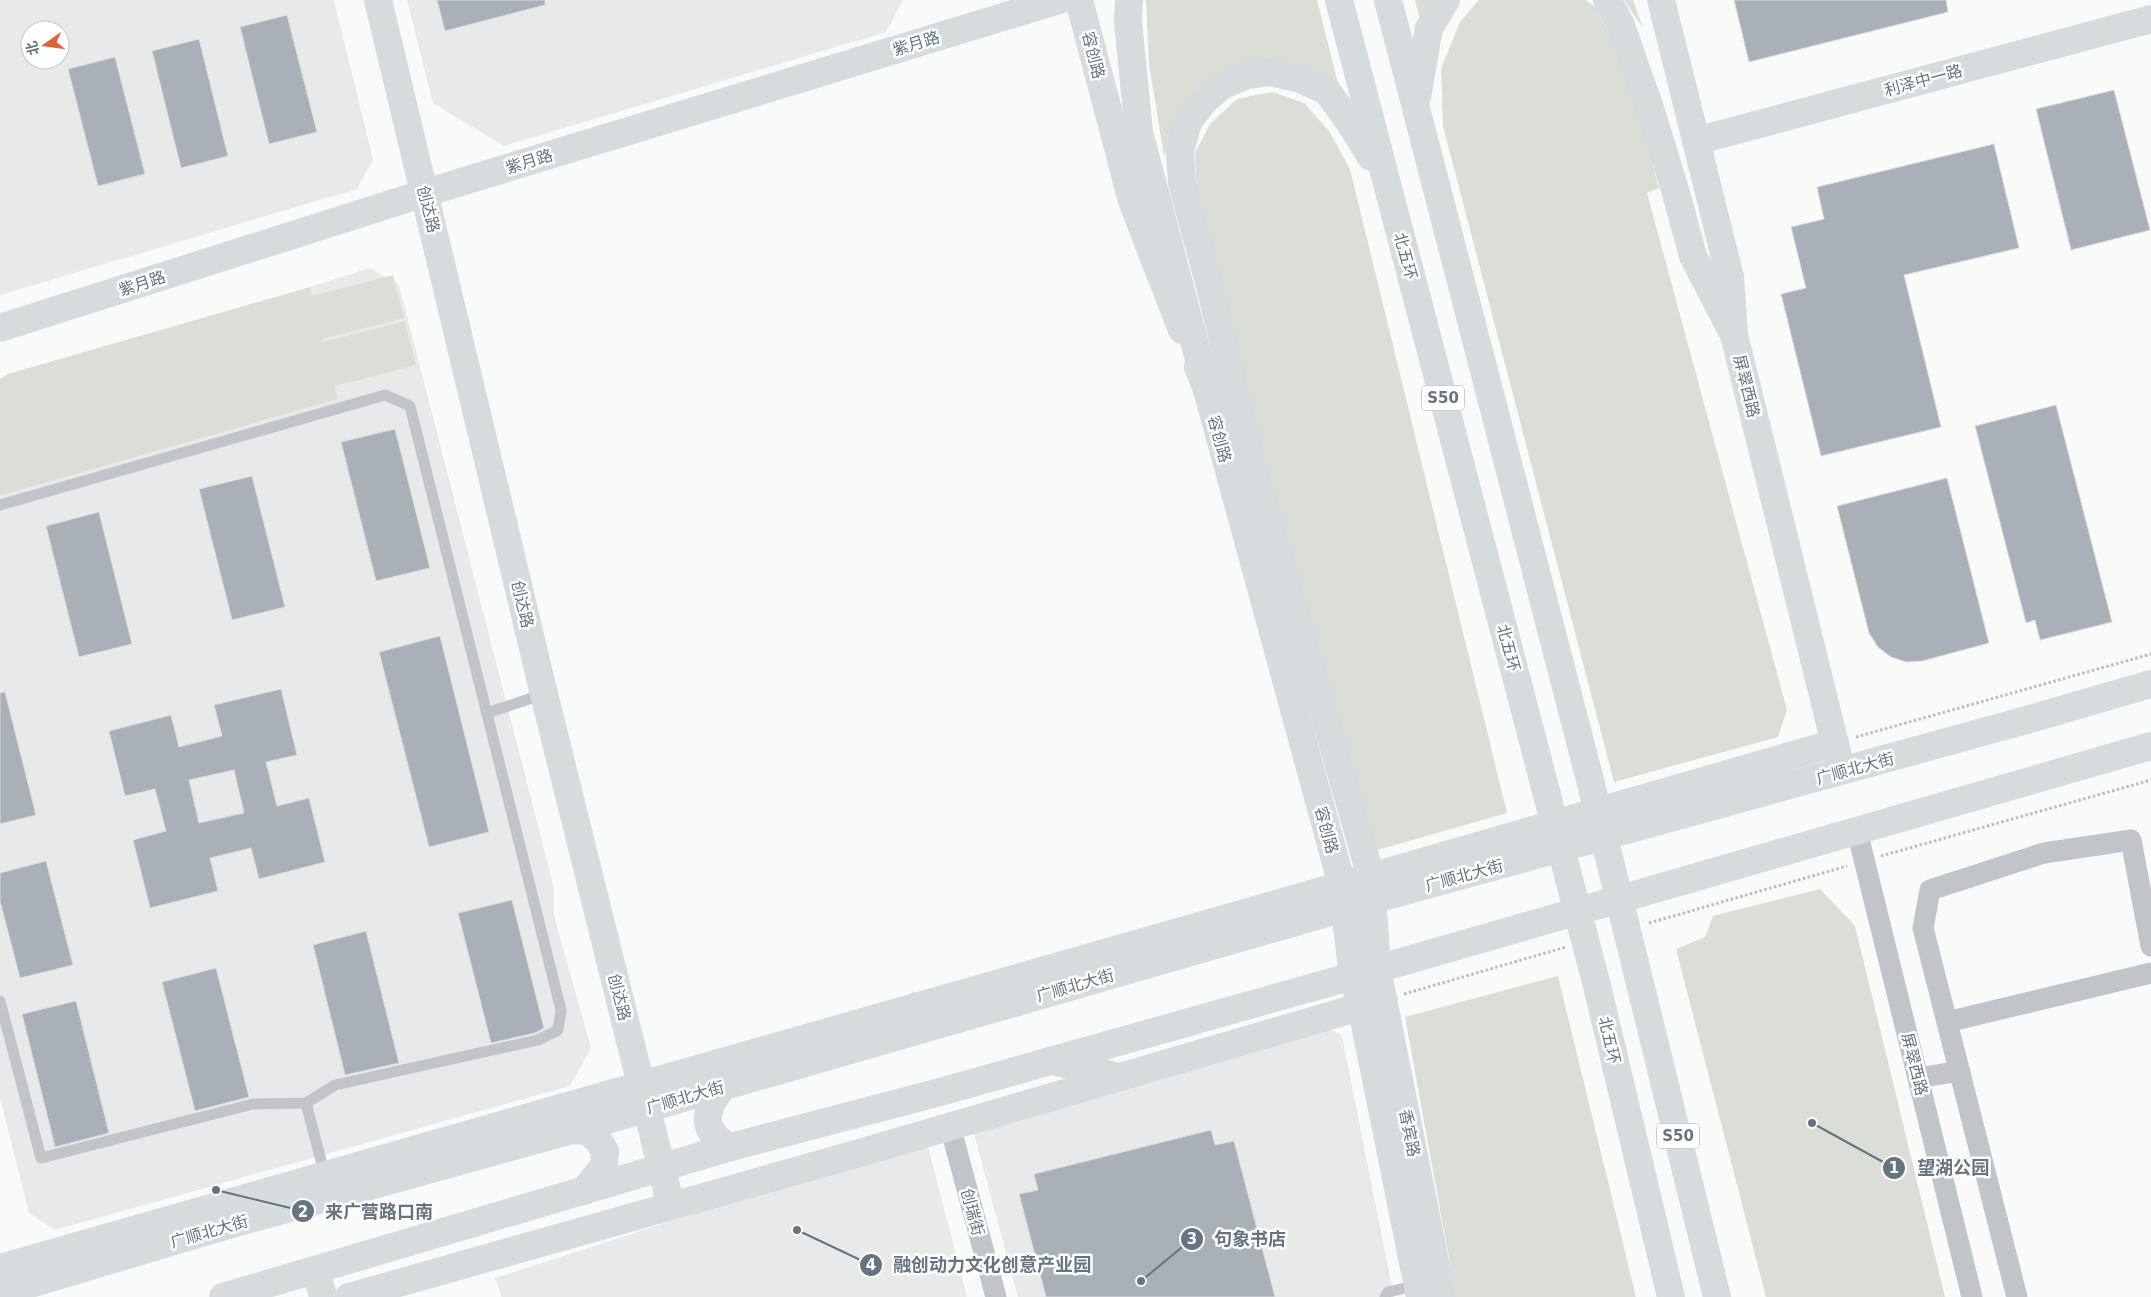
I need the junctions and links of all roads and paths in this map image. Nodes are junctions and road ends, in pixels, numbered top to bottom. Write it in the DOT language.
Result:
graph roads {
  1 [pos="378,0"];
  2 [pos="1059,0"];
  3 [pos="1080,0"];
  4 [pos="1129,0"];
  5 [pos="1339,0"];
  6 [pos="1388,0"];
  7 [pos="1446,0"];
  8 [pos="1607,0"];
  9 [pos="1661,0"];
  10 [pos="2151,19"];
  11 [pos="1416,106"];
  12 [pos="1696,141"];
  13 [pos="1385,179"];
  14 [pos="425,193"];
  15 [pos="0,328"];
  16 [pos="1734,335"];
  17 [pos="1207,390"];
  18 [pos="0,505"];
  19 [pos="2151,654"];
  20 [pos="2151,684"];
  21 [pos="544,694"];
  22 [pos="487,713"];
  23 [pos="1835,743"];
  24 [pos="2151,746"];
  25 [pos="1842,771"];
  26 [pos="2151,780"];
  27 [pos="1857,832"];
  28 [pos="1864,861"];
  29 [pos="1371,889"];
  30 [pos="1344,897"];
  31 [pos="1644,925"];
  32 [pos="1568,946"];
  33 [pos="2151,946"];
  34 [pos="1365,973"];
  35 [pos="2151,973"];
  36 [pos="0,1001"];
  37 [pos="1373,1003"];
  38 [pos="917,1006"];
  39 [pos="968,1016"];
  40 [pos="1947,1022"];
  41 [pos="1051,1061"];
  42 [pos="1960,1071"];
  43 [pos="1119,1077"];
  44 [pos="1918,1078"];
  45 [pos="723,1086"];
  46 [pos="644,1097"];
  47 [pos="306,1102"];
  48 [pos="950,1126"];
  49 [pos="572,1130"];
  50 [pos="731,1147"];
  51 [pos="368,1163"];
  52 [pos="661,1168"];
  53 [pos="407,1175"];
  54 [pos="327,1186"];
  55 [pos="584,1191"];
  56 [pos="671,1206"];
  57 [pos="0,1268"];
  58 [pos="316,1270"];
  59 [pos="0,1293"];
  60 [pos="1424,1293"];
  61 [pos="1,1297"];
  62 [pos="223,1297"];
  63 [pos="323,1297"];
  64 [pos="349,1297"];
  65 [pos="996,1297"];
  66 [pos="1384,1297"];
  67 [pos="1442,1297"];
  68 [pos="1671,1297"];
  69 [pos="1717,1297"];
  70 [pos="1972,1297"];
  71 [pos="2017,1297"];
  1 -- 14 [label="main road, 创达路"];
  2 -- 14 [label="main road, 紫月路"];
  3 -- 17 [label="main road, 容创路"];
  4 -- 17 [label="main road"];
  5 -- 13 [label="main road, 北五环 / S50"];
  6 -- 11 [label="main road, S50"];
  7 -- 11 [label="main road"];
  8 -- 16 [label="main road"];
  9 -- 12 [label="main road, 屏翠西路"];
  10 -- 12 [label="main road, 利泽中一路"];
  11 -- 69 [label="main road, S50"];
  12 -- 16 [label="main road, 屏翠西路"];
  13 -- 29 [label="main road"];
  13 -- 68 [label="main road, 北五环 / S50"];
  14 -- 15 [label="main road, 紫月路"];
  14 -- 21 [label="main road, 创达路"];
  16 -- 23 [label="main road, 屏翠西路"];
  17 -- 30 [label="main road, 容创路"];
  18 -- 22 [label="lane"];
  19 -- 23 [label="path"];
  20 -- 25 [label="main road, 广顺北大街"];
  21 -- 22 [label="lane"];
  21 -- 46 [label="main road, 创达路"];
  22 -- 47 [label="lane"];
  23 -- 25 [label="main road, 屏翠西路"];
  23 -- 29 [label="main road"];
  24 -- 27 [label="main road"];
  25 -- 29 [label="main road, 广顺北大街"];
  26 -- 28 [label="path"];
  27 -- 28 [label="street, 屏翠西路"];
  27 -- 34 [label="main road"];
  28 -- 31 [label="path"];
  28 -- 44 [label="street, 屏翠西路"];
  29 -- 30 [label="main road"];
  29 -- 34 [label="main road"];
  30 -- 34 [label="main road, 容创路"];
  30 -- 38 [label="main road"];
  30 -- 39 [label="main road, 广顺北大街"];
  32 -- 37 [label="path"];
  33 -- 40 [label="street"];
  34 -- 37 [label="main road, 香宾路"];
  34 -- 41 [label="main road"];
  35 -- 40 [label="street"];
  36 -- 47 [label="lane"];
  37 -- 43 [label="main road"];
  37 -- 60 [label="main road, 香宾路"];
  37 -- 67 [label="main road, 香宾路"];
  38 -- 39 [label="main road"];
  38 -- 46 [label="main road"];
  39 -- 45 [label="main road, 广顺北大街"];
  40 -- 42 [label="street"];
  41 -- 43 [label="main road"];
  41 -- 50 [label="main road"];
  42 -- 44 [label="street"];
  42 -- 71 [label="street"];
  43 -- 48 [label="main road"];
  44 -- 70 [label="street, 屏翠西路"];
  45 -- 46 [label="main road, 广顺北大街"];
  45 -- 50 [label="main road"];
  46 -- 49 [label="main road, 广顺北大街"];
  46 -- 51 [label="main road"];
  46 -- 52 [label="main road, 创达路"];
  47 -- 54 [label="lane"];
  48 -- 56 [label="main road"];
  48 -- 65 [label="street, 创瑞街"];
  49 -- 53 [label="main road, 广顺北大街"];
  49 -- 55 [label="main road"];
  50 -- 52 [label="main road"];
  51 -- 53 [label="main road"];
  51 -- 54 [label="main road"];
  52 -- 55 [label="main road"];
  52 -- 56 [label="main road, 创达路"];
  53 -- 54 [label="main road, 广顺北大街"];
  54 -- 57 [label="main road"];
  54 -- 59 [label="main road, 广顺北大街"];
  55 -- 58 [label="main road"];
  56 -- 64 [label="main road"];
  58 -- 62 [label="main road"];
  58 -- 63 [label="main road"];
  59 -- 61 [label="main road"];
  60 -- 66 [label="lane"];
}
